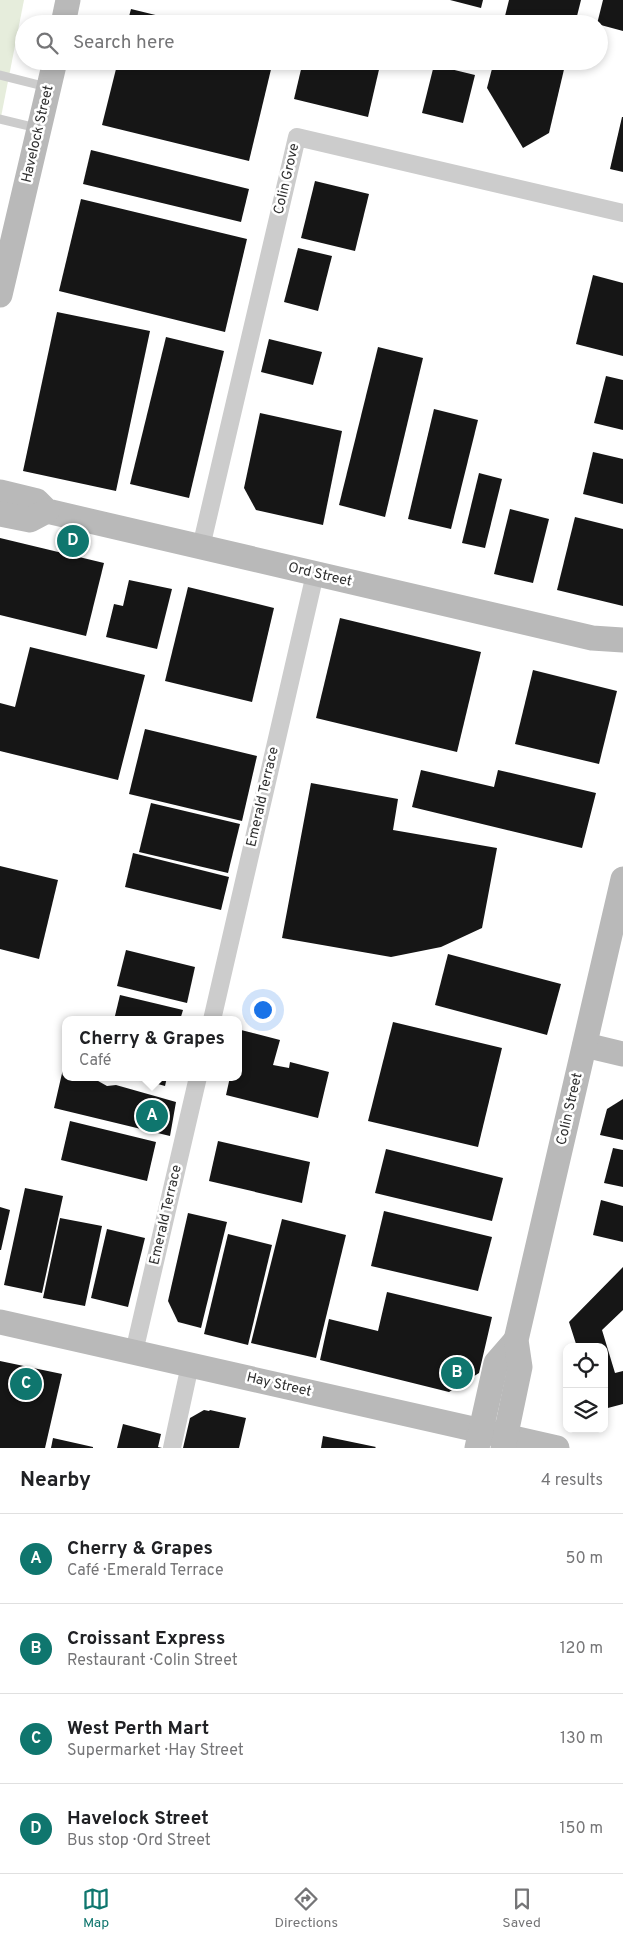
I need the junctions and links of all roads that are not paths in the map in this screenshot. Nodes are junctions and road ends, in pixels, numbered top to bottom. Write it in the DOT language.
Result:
graph roads {
  1 [pos="68,0"];
  2 [pos="65,15"];
  3 [pos="53,70"];
  4 [pos="0,75"];
  5 [pos="49,88"];
  6 [pos="0,119"];
  7 [pos="40,128"];
  8 [pos="623,213"];
  9 [pos="0,295"];
  10 [pos="0,492"];
  11 [pos="47,512"];
  12 [pos="0,514"];
  13 [pos="201,547"];
  14 [pos="315,574"];
  15 [pos="592,638"];
  16 [pos="623,640"];
  17 [pos="623,655"];
  18 [pos="623,879"];
  19 [pos="213,1016"];
  20 [pos="584,1045"];
  21 [pos="623,1054"];
  22 [pos="197,1081"];
  23 [pos="0,1322"];
  24 [pos="516,1340"];
  25 [pos="134,1352"];
  26 [pos="190,1365"];
  27 [pos="479,1439"];
  28 [pos="505,1442"];
  29 [pos="172,1448"];
  30 [pos="557,1448"];
  1 -- 2 [label="street"];
  3 -- 5 [label="street, Havelock Street"];
  4 -- 5 [label="lane"];
  5 -- 7 [label="street, Havelock Street"];
  6 -- 7 [label="lane"];
  7 -- 9 [label="street, Havelock Street"];
  8 -- 13 [label="street, Colin Grove"];
  10 -- 11 [label="street, Ord Street"];
  11 -- 12 [label="street, Ord Street"];
  11 -- 13 [label="street, Ord Street"];
  13 -- 14 [label="street, Ord Street"];
  14 -- 15 [label="street, Ord Street"];
  14 -- 19 [label="street, Emerald Terrace"];
  15 -- 16 [label="street, Ord Street"];
  15 -- 17 [label="street, Ord Street"];
  18 -- 20 [label="street, Colin Street"];
  20 -- 21 [label="street"];
  20 -- 24 [label="street, Colin Street"];
  22 -- 25 [label="street, Emerald Terrace"];
  23 -- 25 [label="street, Hay Street"];
  24 -- 27 [label="street, Colin Street"];
  24 -- 28 [label="street, Colin Street"];
  25 -- 26 [label="street, Hay Street"];
  26 -- 27 [label="street, Hay Street"];
  26 -- 29 [label="street"];
  27 -- 28 [label="street, Hay Street"];
  28 -- 30 [label="street, Hay Street"];
}
